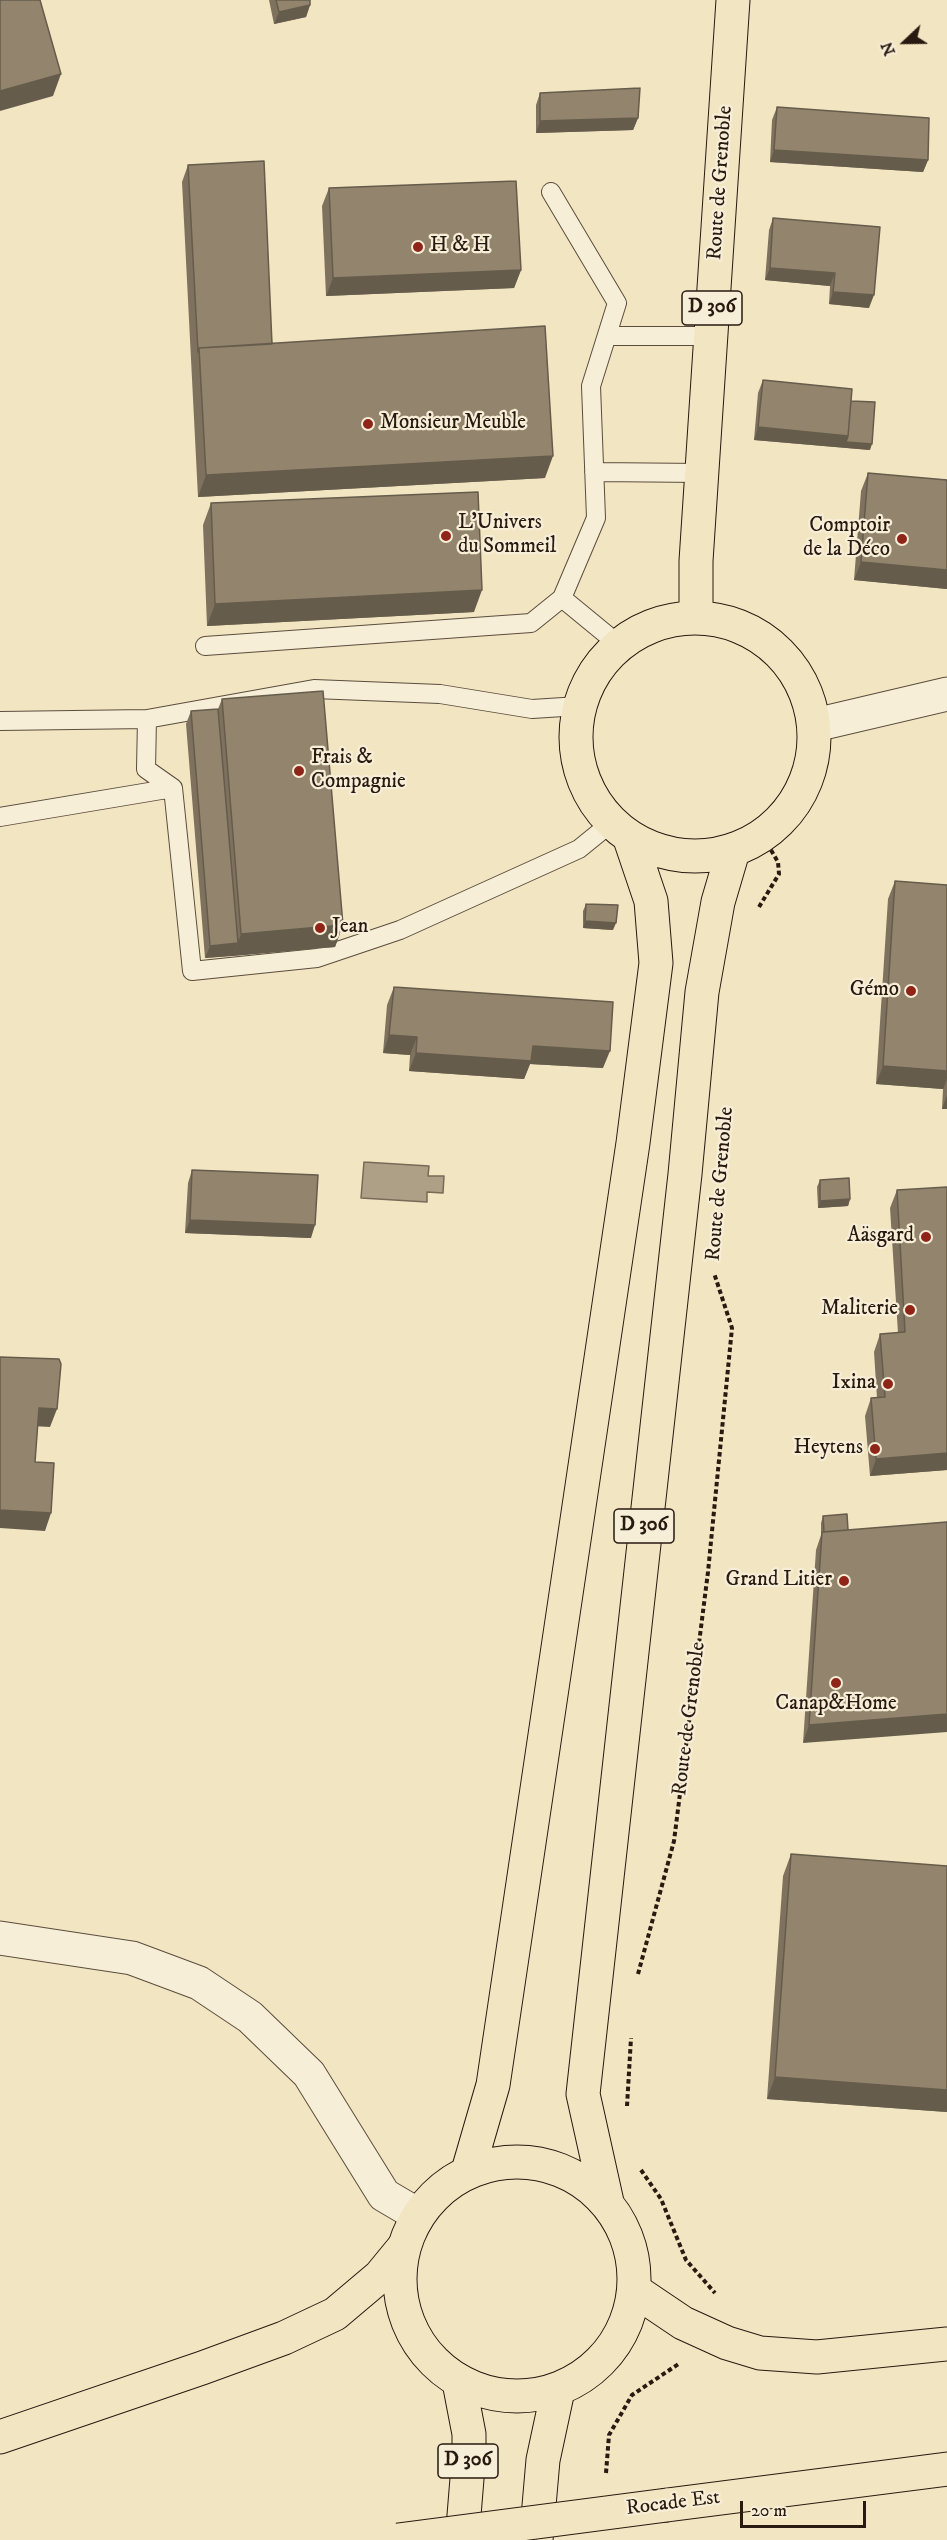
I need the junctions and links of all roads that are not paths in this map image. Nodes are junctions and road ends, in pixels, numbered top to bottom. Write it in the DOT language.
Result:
graph roads {
  1 [pos="733,0"];
  2 [pos="551,192"];
  3 [pos="607,336"];
  4 [pos="710,336"];
  5 [pos="594,472"];
  6 [pos="702,473"];
  7 [pos="562,598"];
  8 [pos="696,617"];
  9 [pos="618,644"];
  10 [pos="205,646"];
  11 [pos="947,694"];
  12 [pos="579,706"];
  13 [pos="147,719"];
  14 [pos="0,721"];
  15 [pos="815,725"];
  16 [pos="173,788"];
  17 [pos="0,817"];
  18 [pos="621,831"];
  19 [pos="733,851"];
  20 [pos="0,1938"];
  21 [pos="468,2171"];
  22 [pos="607,2202"];
  23 [pos="418,2215"];
  24 [pos="403,2248"];
  25 [pos="637,2292"];
  26 [pos="947,2344"];
  27 [pos="459,2382"];
  28 [pos="558,2390"];
  29 [pos="0,2437"];
  30 [pos="947,2469"];
  31 [pos="398,2540"];
  32 [pos="462,2540"];
  33 [pos="536,2540"];
  1 -- 4 [label="main road, Route de Grenoble / D 306"];
  2 -- 3 [label="lane"];
  3 -- 4 [label="lane"];
  3 -- 5 [label="lane"];
  4 -- 6 [label="main road, Route de Grenoble / D 306"];
  5 -- 6 [label="lane"];
  5 -- 7 [label="lane"];
  6 -- 8 [label="main road, Route de Grenoble / D 306"];
  7 -- 9 [label="lane"];
  7 -- 10 [label="lane"];
  8 -- 9 [label="main road"];
  8 -- 15 [label="main road"];
  9 -- 12 [label="main road"];
  11 -- 15 [label="street"];
  12 -- 13 [label="lane"];
  12 -- 18 [label="main road"];
  13 -- 14 [label="lane"];
  13 -- 16 [label="lane"];
  15 -- 19 [label="main road"];
  16 -- 17 [label="lane"];
  16 -- 18 [label="lane"];
  18 -- 19 [label="main road"];
  18 -- 21 [label="main road"];
  19 -- 22 [label="main road, Route de Grenoble / D 306"];
  20 -- 23 [label="street"];
  21 -- 22 [label="main road"];
  21 -- 23 [label="main road"];
  22 -- 25 [label="main road"];
  23 -- 24 [label="main road"];
  24 -- 27 [label="main road"];
  24 -- 29 [label="main road"];
  25 -- 26 [label="main road"];
  25 -- 28 [label="main road"];
  27 -- 28 [label="main road"];
  27 -- 32 [label="main road, D 306"];
  28 -- 33 [label="main road"];
  30 -- 31 [label="main road, Rocade Est, bridge"];
}
